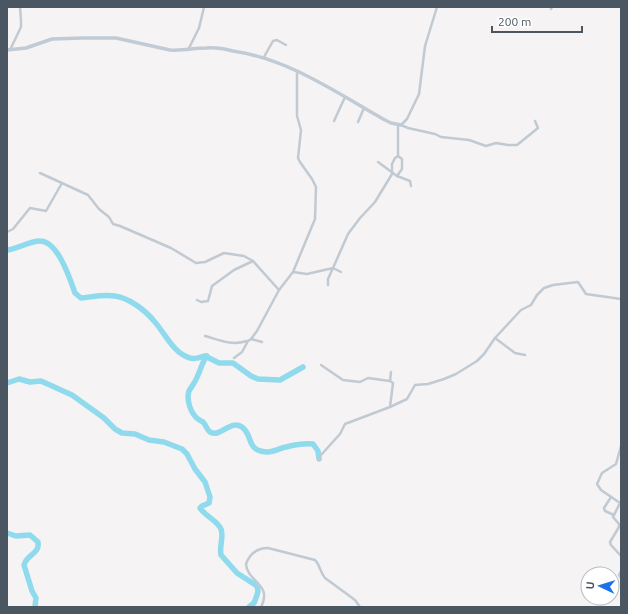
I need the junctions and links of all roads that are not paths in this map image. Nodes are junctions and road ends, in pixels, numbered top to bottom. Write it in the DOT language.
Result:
graph roads {
  1 [pos="20,7"];
  2 [pos="204,7"];
  3 [pos="437,7"];
  4 [pos="286,45"];
  5 [pos="8,50"];
  6 [pos="188,50"];
  7 [pos="264,57"];
  8 [pos="298,71"];
  9 [pos="345,97"];
  10 [pos="364,108"];
  11 [pos="334,121"];
  12 [pos="535,121"];
  13 [pos="358,122"];
  14 [pos="399,125"];
  15 [pos="398,156"];
  16 [pos="378,162"];
  17 [pos="40,173"];
  18 [pos="392,174"];
  19 [pos="397,176"];
  20 [pos="62,183"];
  21 [pos="411,186"];
  22 [pos="7,232"];
  23 [pos="253,260"];
  24 [pos="333,268"];
  25 [pos="293,272"];
  26 [pos="341,272"];
  27 [pos="328,285"];
  28 [pos="279,290"];
  29 [pos="621,299"];
  30 [pos="197,300"];
  31 [pos="204,336"];
  32 [pos="495,338"];
  33 [pos="250,340"];
  34 [pos="262,342"];
  35 [pos="525,355"];
  36 [pos="234,358"];
  37 [pos="321,365"];
  38 [pos="391,372"];
  39 [pos="390,381"];
  40 [pos="390,407"];
  41 [pos="621,446"];
  42 [pos="319,460"];
  43 [pos="611,497"];
  44 [pos="621,503"];
  45 [pos="614,515"];
  46 [pos="621,556"];
  47 [pos="621,572"];
  48 [pos="621,578"];
  49 [pos="260,607"];
  50 [pos="360,607"];
  1 -- 5 [label="street"];
  2 -- 6 [label="street"];
  3 -- 14 [label="street"];
  4 -- 7 [label="street"];
  5 -- 6 [label="street"];
  6 -- 7 [label="street"];
  7 -- 8 [label="street"];
  8 -- 9 [label="street"];
  8 -- 25 [label="street"];
  9 -- 10 [label="street"];
  9 -- 11 [label="street"];
  10 -- 13 [label="street"];
  10 -- 14 [label="street"];
  12 -- 14 [label="street"];
  14 -- 15 [label="street"];
  15 -- 18 [label="street"];
  15 -- 19 [label="street"];
  16 -- 18 [label="street"];
  17 -- 20 [label="street"];
  18 -- 19 [label="street"];
  18 -- 24 [label="street"];
  19 -- 21 [label="street"];
  20 -- 22 [label="street"];
  20 -- 23 [label="street"];
  23 -- 28 [label="street"];
  23 -- 30 [label="street"];
  24 -- 25 [label="street"];
  24 -- 26 [label="street"];
  24 -- 27 [label="street"];
  25 -- 28 [label="street"];
  28 -- 33 [label="street"];
  29 -- 32 [label="street"];
  31 -- 33 [label="street"];
  32 -- 35 [label="street"];
  32 -- 40 [label="street"];
  33 -- 34 [label="street"];
  33 -- 36 [label="street"];
  37 -- 39 [label="street"];
  38 -- 39 [label="street"];
  39 -- 40 [label="street"];
  40 -- 42 [label="street"];
  41 -- 43 [label="street"];
  43 -- 44 [label="street"];
  43 -- 45 [label="street"];
  44 -- 45 [label="street"];
  45 -- 46 [label="street"];
  47 -- 48 [label="street"];
  49 -- 50 [label="street"];
}
